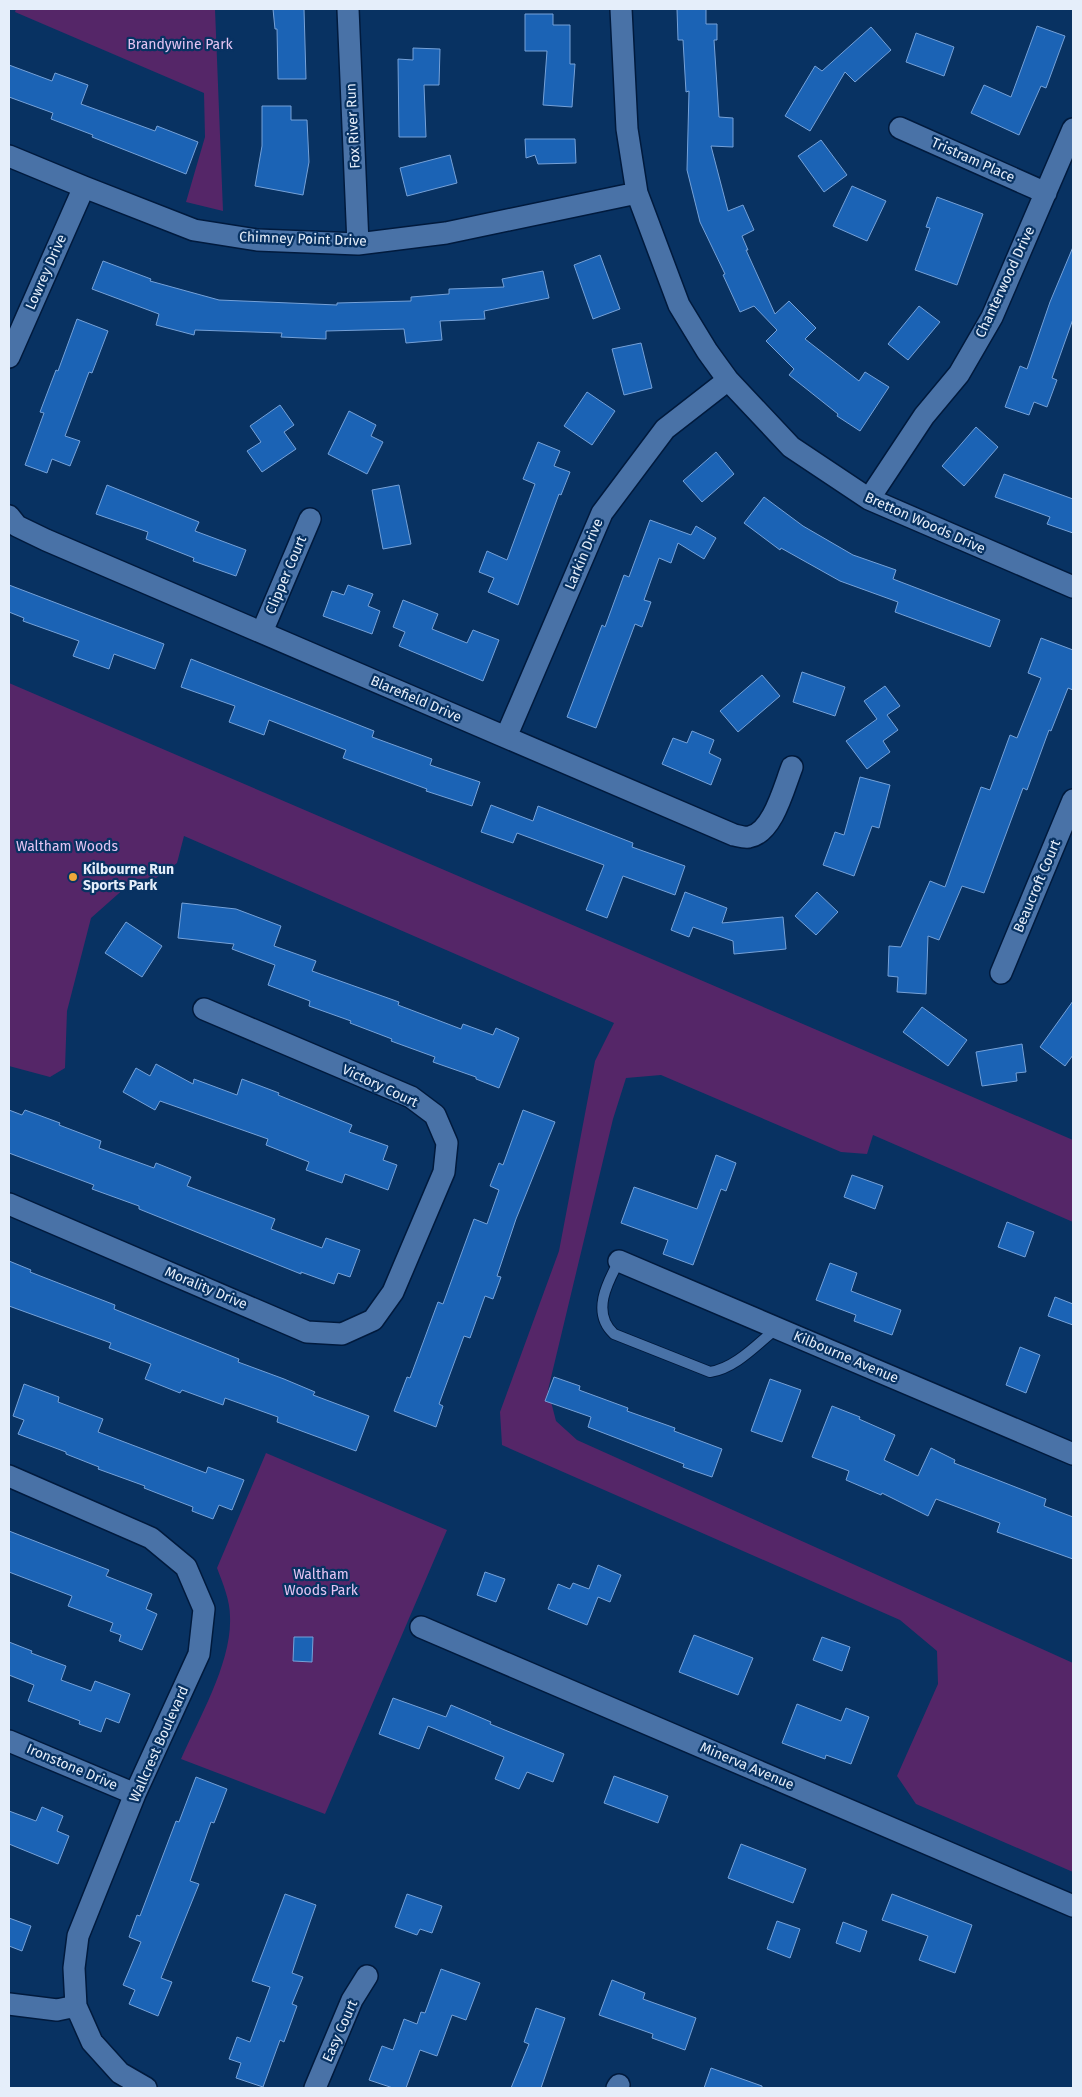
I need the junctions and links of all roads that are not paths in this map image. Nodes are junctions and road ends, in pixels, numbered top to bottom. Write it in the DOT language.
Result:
graph roads {
  1 [pos="348,9"];
  2 [pos="621,9"];
  3 [pos="900,128"];
  4 [pos="1073,129"];
  5 [pos="9,156"];
  6 [pos="84,188"];
  7 [pos="637,193"];
  8 [pos="1046,193"];
  9 [pos="358,244"];
  10 [pos="9,357"];
  11 [pos="728,380"];
  12 [pos="869,500"];
  13 [pos="9,516"];
  14 [pos="310,518"];
  15 [pos="1073,587"];
  16 [pos="262,632"];
  17 [pos="506,737"];
  18 [pos="792,767"];
  19 [pos="1073,800"];
  20 [pos="1000,973"];
  21 [pos="204,1009"];
  22 [pos="9,1204"];
  23 [pos="619,1261"];
  24 [pos="393,1292"];
  25 [pos="777,1328"];
  26 [pos="1073,1454"];
  27 [pos="9,1476"];
  28 [pos="421,1627"];
  29 [pos="9,1740"];
  30 [pos="136,1794"];
  31 [pos="1073,1906"];
  32 [pos="367,1976"];
  33 [pos="9,2004"];
  34 [pos="76,2006"];
  35 [pos="146,2088"];
  36 [pos="315,2088"];
  1 -- 9 [label="street, Fox River Run"];
  2 -- 7 [label="street, Bretton Woods Drive"];
  3 -- 8 [label="street, Tristram Place"];
  4 -- 8 [label="street, Chanterwood Drive"];
  5 -- 6 [label="street, Chimney Point Drive"];
  6 -- 9 [label="street, Chimney Point Drive"];
  6 -- 10 [label="street, Lowrey Drive"];
  7 -- 9 [label="street, Chimney Point Drive"];
  7 -- 11 [label="street, Bretton Woods Drive"];
  8 -- 12 [label="street, Chanterwood Drive"];
  11 -- 12 [label="street, Bretton Woods Drive"];
  11 -- 17 [label="street, Larkin Drive"];
  12 -- 15 [label="street, Bretton Woods Drive"];
  13 -- 16 [label="street, Blarefield Drive"];
  14 -- 16 [label="street, Clipper Court"];
  16 -- 17 [label="street, Blarefield Drive"];
  17 -- 18 [label="street, Blarefield Drive"];
  19 -- 20 [label="street, Beaucroft Court"];
  21 -- 24 [label="street, Victory Court"];
  22 -- 24 [label="street, Morality Drive"];
  23 -- 25 [label="street, Kilbourne Avenue"];
  23 -- 25 [label="lane"];
  25 -- 26 [label="street, Kilbourne Avenue"];
  27 -- 30 [label="street, Wallcrest Boulevard"];
  28 -- 31 [label="street, Minerva Avenue"];
  29 -- 30 [label="street, Ironstone Drive"];
  30 -- 34 [label="street, Wallcrest Boulevard"];
  32 -- 36 [label="street, Easy Court"];
  33 -- 34 [label="street"];
  34 -- 35 [label="street, Wallcrest Boulevard"];
}
